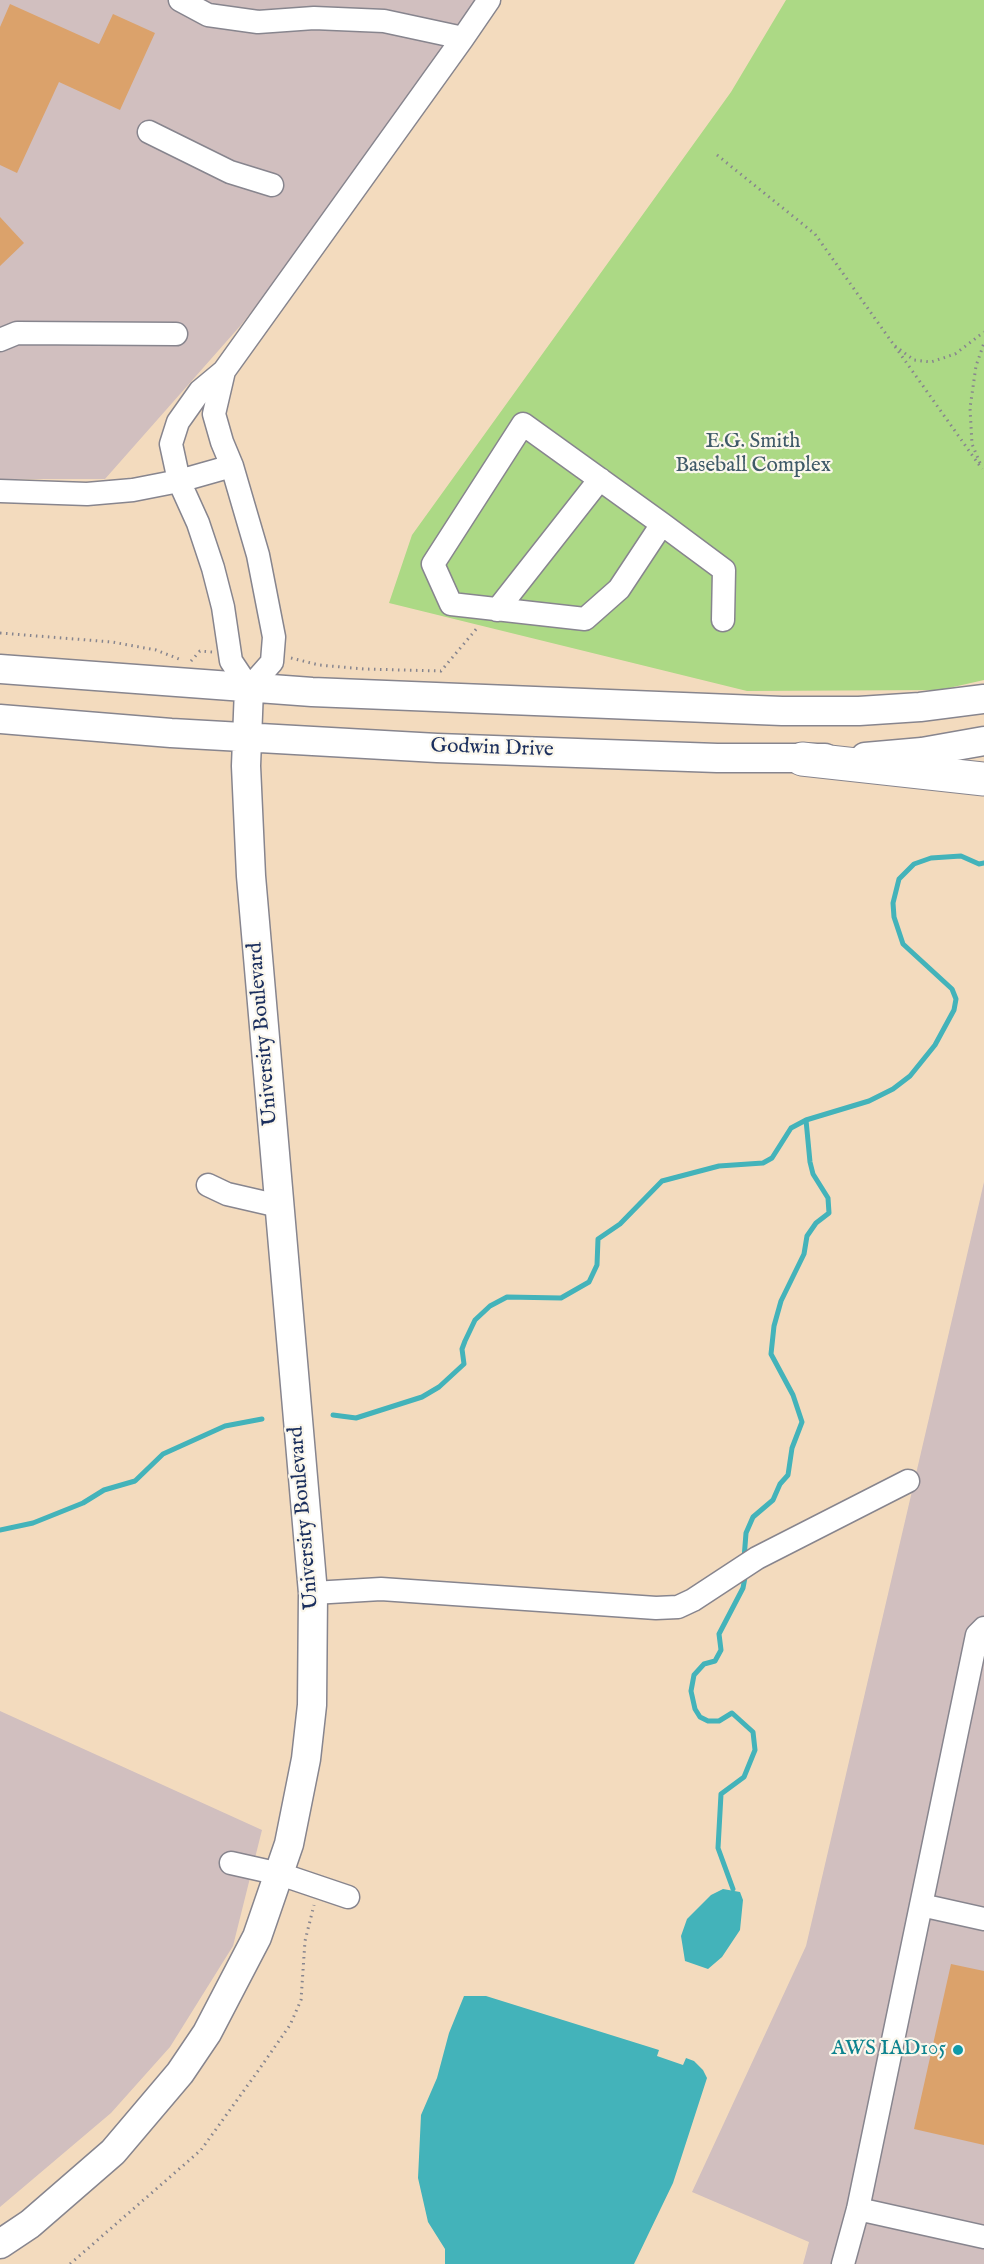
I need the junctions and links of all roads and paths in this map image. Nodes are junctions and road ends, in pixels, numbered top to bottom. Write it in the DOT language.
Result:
graph roads {
  1 [pos="180,0"];
  2 [pos="489,0"];
  3 [pos="463,38"];
  4 [pos="149,132"];
  5 [pos="717,155"];
  6 [pos="272,185"];
  7 [pos="984,333"];
  8 [pos="176,334"];
  9 [pos="0,340"];
  10 [pos="984,343"];
  11 [pos="891,344"];
  12 [pos="224,371"];
  13 [pos="232,466"];
  14 [pos="983,471"];
  15 [pos="600,479"];
  16 [pos="179,481"];
  17 [pos="0,491"];
  18 [pos="662,524"];
  19 [pos="497,610"];
  20 [pos="723,620"];
  21 [pos="0,669"];
  22 [pos="249,688"];
  23 [pos="984,699"];
  24 [pos="0,719"];
  25 [pos="247,737"];
  26 [pos="984,741"];
  27 [pos="802,759"];
  28 [pos="984,779"];
  29 [pos="208,1185"];
  30 [pos="279,1206"];
  31 [pos="908,1481"];
  32 [pos="313,1593"];
  33 [pos="984,1628"];
  34 [pos="231,1863"];
  35 [pos="280,1874"];
  36 [pos="320,1887"];
  37 [pos="348,1897"];
  38 [pos="921,1905"];
  39 [pos="984,1919"];
  40 [pos="858,2209"];
  41 [pos="984,2237"];
  42 [pos="0,2244"];
  43 [pos="70,2264"];
  44 [pos="843,2264"];
  1 -- 3 [label="lane"];
  2 -- 3 [label="lane"];
  3 -- 12 [label="lane"];
  4 -- 6 [label="lane"];
  5 -- 11 [label="path"];
  7 -- 11 [label="path"];
  8 -- 9 [label="lane"];
  10 -- 14 [label="path"];
  11 -- 14 [label="path"];
  12 -- 13 [label="lane"];
  12 -- 16 [label="lane"];
  13 -- 16 [label="lane"];
  13 -- 22 [label="lane"];
  15 -- 18 [label="lane"];
  15 -- 19 [label="lane"];
  15 -- 19 [label="lane"];
  16 -- 17 [label="lane"];
  16 -- 22 [label="lane"];
  18 -- 19 [label="lane"];
  18 -- 20 [label="lane"];
  21 -- 22 [label="main road"];
  22 -- 23 [label="main road"];
  22 -- 25 [label="main road, University Boulevard"];
  24 -- 25 [label="main road, Godwin Drive"];
  25 -- 27 [label="main road, Godwin Drive"];
  25 -- 30 [label="main road, University Boulevard"];
  26 -- 27 [label="main road, Godwin Drive"];
  27 -- 28 [label="highway"];
  29 -- 30 [label="lane"];
  30 -- 32 [label="main road, University Boulevard"];
  31 -- 32 [label="lane"];
  32 -- 35 [label="main road, University Boulevard"];
  33 -- 38 [label="lane"];
  34 -- 35 [label="lane"];
  35 -- 36 [label="lane"];
  35 -- 42 [label="main road, University Boulevard"];
  36 -- 37 [label="lane"];
  36 -- 43 [label="path"];
  38 -- 39 [label="lane"];
  38 -- 40 [label="lane"];
  40 -- 41 [label="lane"];
  40 -- 44 [label="lane"];
}
